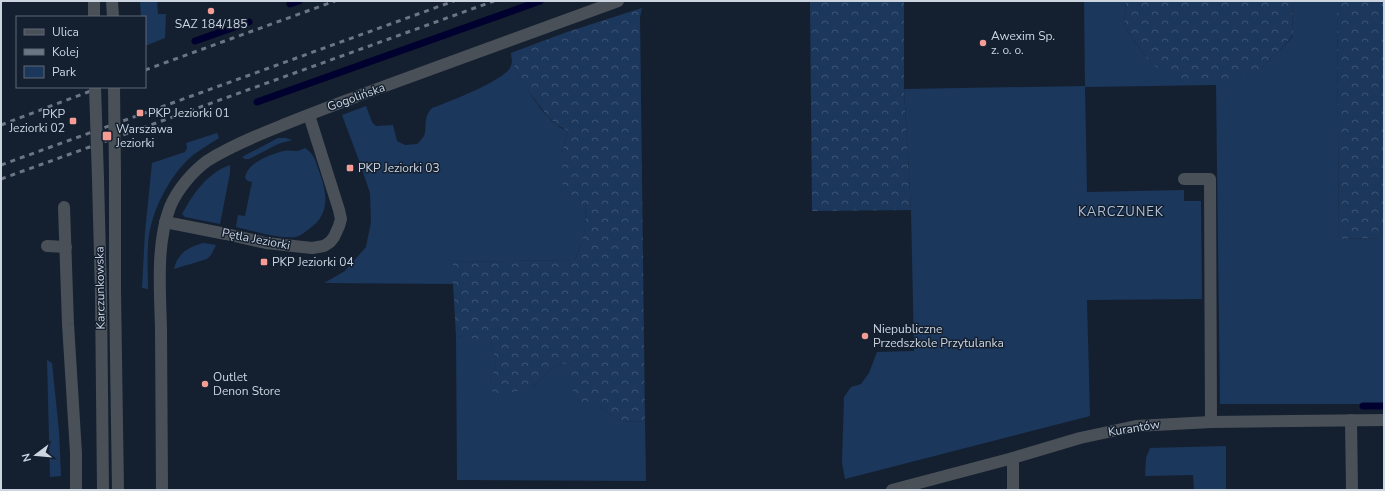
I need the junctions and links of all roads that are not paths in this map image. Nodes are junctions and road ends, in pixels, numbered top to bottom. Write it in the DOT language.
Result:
graph roads {
  1 [pos="94,1"];
  2 [pos="112,1"];
  3 [pos="618,1"];
  4 [pos="94,16"];
  5 [pos="113,16"];
  6 [pos="96,88"];
  7 [pos="114,88"];
  8 [pos="309,115"];
  9 [pos="1184,179"];
  10 [pos="64,207"];
  11 [pos="165,222"];
  12 [pos="47,246"];
  13 [pos="66,247"];
  14 [pos="1351,420"];
  15 [pos="1384,420"];
  16 [pos="1211,422"];
  17 [pos="1013,458"];
  18 [pos="76,490"];
  19 [pos="103,490"];
  20 [pos="118,490"];
  21 [pos="162,490"];
  22 [pos="892,490"];
  23 [pos="1013,490"];
  24 [pos="1352,490"];
  1 -- 4 [label="street"];
  2 -- 5 [label="street"];
  3 -- 8 [label="street, Gogolińska"];
  6 -- 19 [label="street, Karczunkowska, bridge"];
  7 -- 20 [label="street, Karczunkowska, bridge"];
  8 -- 11 [label="street, Gogolińska"];
  8 -- 11 [label="street, Pętla Jeziorki"];
  9 -- 16 [label="street"];
  10 -- 13 [label="street"];
  11 -- 21 [label="street, Gogolińska"];
  12 -- 13 [label="street"];
  13 -- 18 [label="street"];
  14 -- 15 [label="street, Kurantów"];
  14 -- 16 [label="street, Kurantów"];
  14 -- 24 [label="street"];
  16 -- 17 [label="street, Kurantów"];
  17 -- 22 [label="street, Kurantów"];
  17 -- 23 [label="street"];
}
